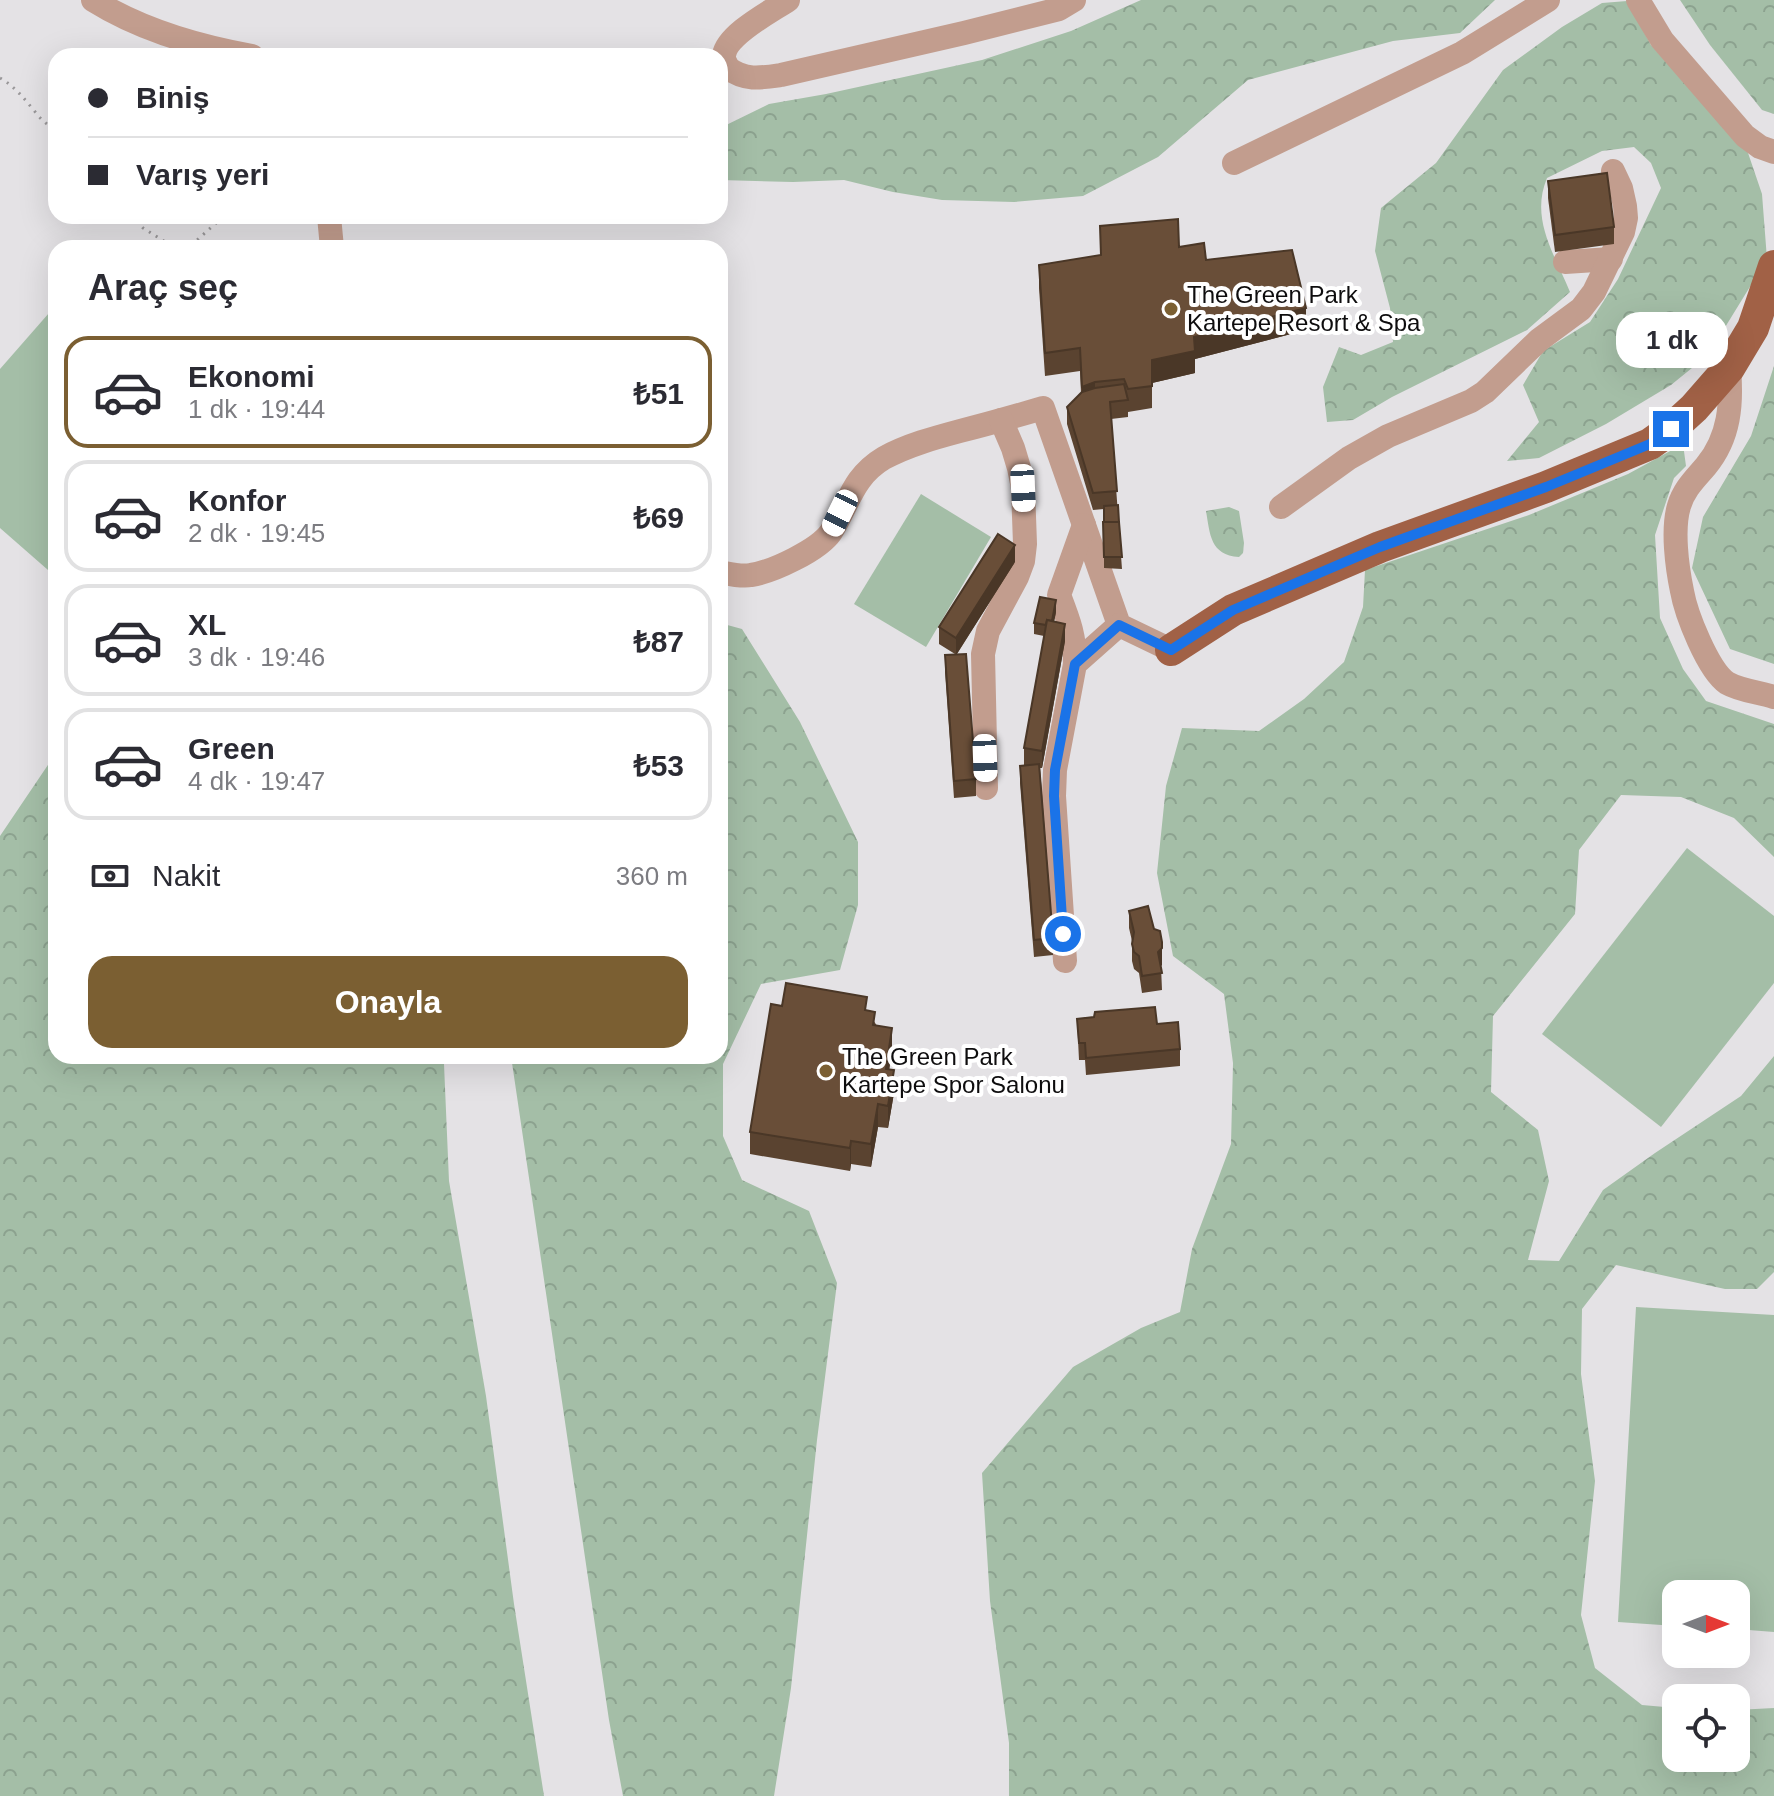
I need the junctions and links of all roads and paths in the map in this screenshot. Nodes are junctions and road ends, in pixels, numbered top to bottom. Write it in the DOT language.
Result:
graph roads {
  1 [pos="93,0"];
  2 [pos="788,0"];
  3 [pos="1074,0"];
  4 [pos="1548,0"];
  5 [pos="1638,0"];
  6 [pos="215,48"];
  7 [pos="728,48"];
  8 [pos="728,68"];
  9 [pos="0,78"];
  10 [pos="48,124"];
  11 [pos="1774,152"];
  12 [pos="1234,163"];
  13 [pos="1613,171"];
  14 [pos="139,224"];
  15 [pos="215,224"];
  16 [pos="162,240"];
  17 [pos="197,240"];
  18 [pos="1611,259"];
  19 [pos="1565,262"];
  20 [pos="1774,266"];
  21 [pos="1729,368"];
  22 [pos="1001,420"];
  23 [pos="1281,507"];
  24 [pos="1084,525"];
  25 [pos="728,573"];
  26 [pos="1119,625"];
  27 [pos="1171,650"];
  28 [pos="1075,664"];
  29 [pos="1774,697"];
  30 [pos="986,788"];
  31 [pos="1065,961"];
  1 -- 6 [label="street"];
  2 -- 7 [label="street"];
  3 -- 8 [label="street"];
  4 -- 12 [label="street"];
  5 -- 11 [label="street"];
  9 -- 10 [label="path"];
  13 -- 18 [label="street"];
  14 -- 16 [label="path"];
  15 -- 17 [label="path"];
  18 -- 19 [label="street"];
  18 -- 23 [label="street"];
  20 -- 21 [label="main road"];
  21 -- 27 [label="main road"];
  21 -- 29 [label="street"];
  22 -- 24 [label="street"];
  22 -- 25 [label="street"];
  22 -- 30 [label="street"];
  24 -- 26 [label="street"];
  24 -- 28 [label="street"];
  26 -- 27 [label="street"];
  26 -- 28 [label="street"];
  28 -- 31 [label="street"];
}
